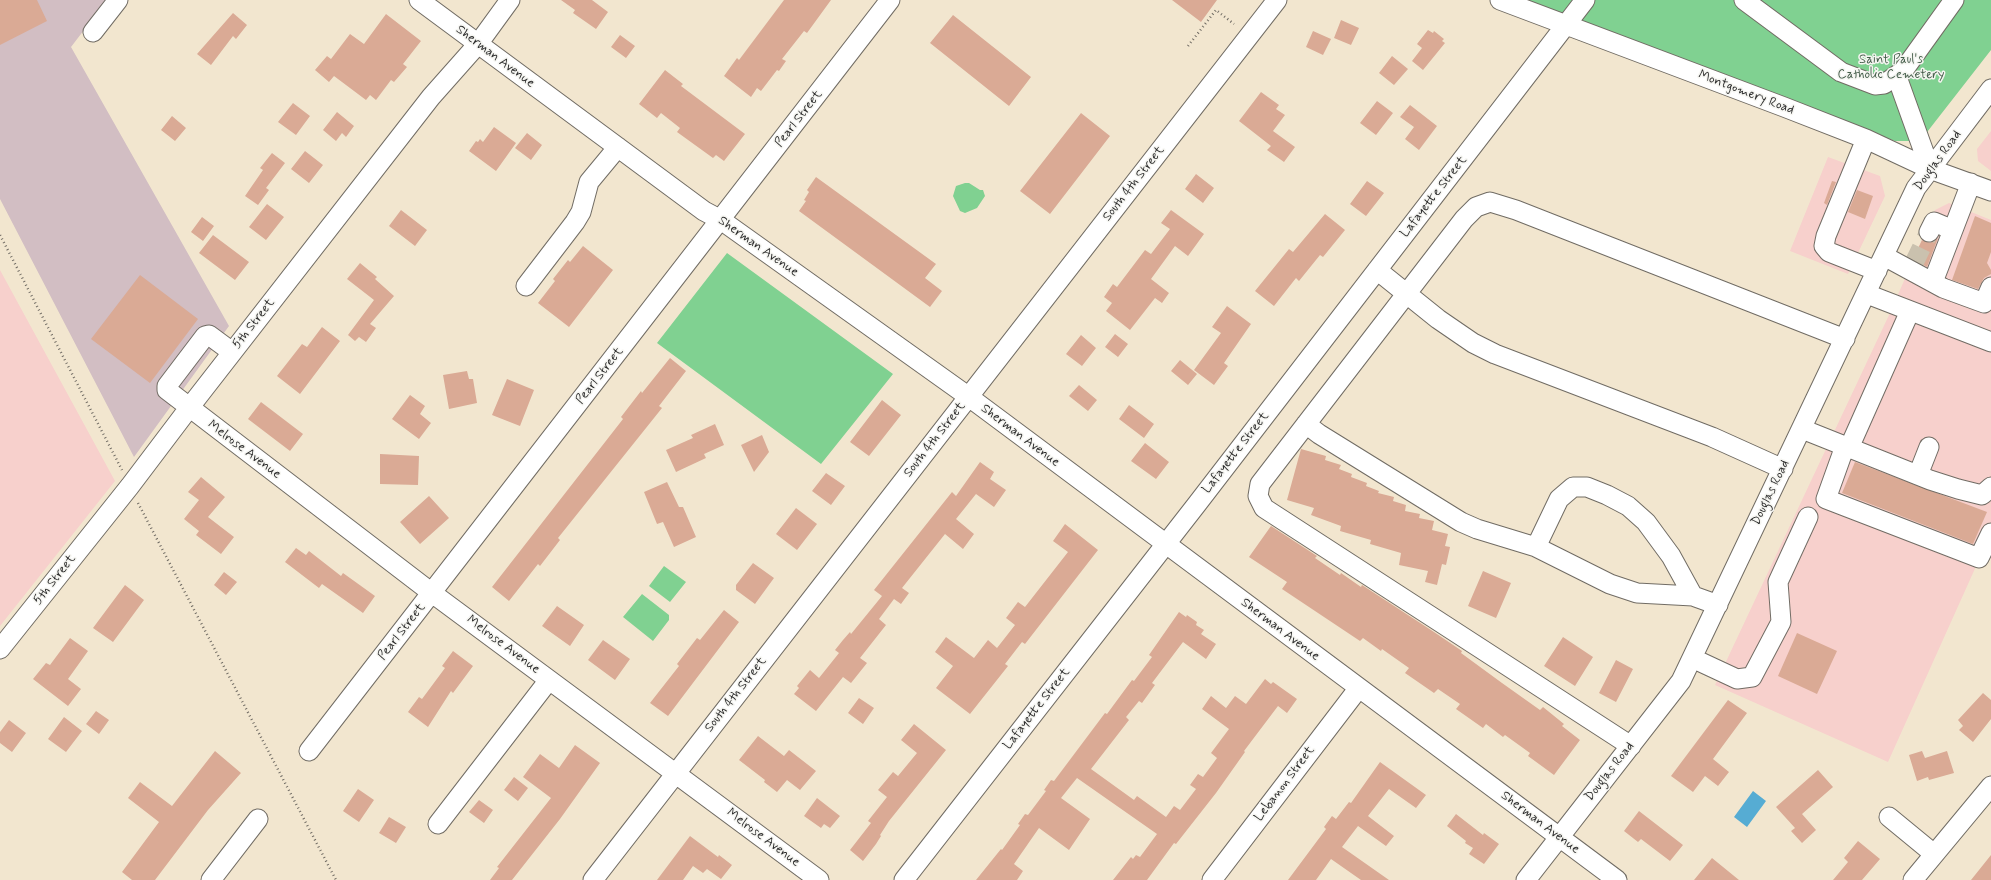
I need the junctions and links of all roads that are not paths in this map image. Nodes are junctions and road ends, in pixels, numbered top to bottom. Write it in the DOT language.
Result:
graph roads {
  1 [pos="118,0"];
  2 [pos="418,0"];
  3 [pos="510,0"];
  4 [pos="890,0"];
  5 [pos="1277,0"];
  6 [pos="1500,0"];
  7 [pos="1585,0"];
  8 [pos="1744,0"];
  9 [pos="1954,0"];
  10 [pos="1566,26"];
  11 [pos="93,32"];
  12 [pos="478,44"];
  13 [pos="1897,77"];
  14 [pos="1991,90"];
  15 [pos="1866,139"];
  16 [pos="618,148"];
  17 [pos="1930,169"];
  18 [pos="1971,183"];
  19 [pos="1991,191"];
  20 [pos="1906,209"];
  21 [pos="721,220"];
  22 [pos="1953,230"];
  23 [pos="1881,263"];
  24 [pos="1377,270"];
  25 [pos="1933,282"];
  26 [pos="526,286"];
  27 [pos="1991,287"];
  28 [pos="1407,294"];
  29 [pos="1867,294"];
  30 [pos="1910,311"];
  31 [pos="1845,339"];
  32 [pos="1991,342"];
  33 [pos="232,352"];
  34 [pos="968,397"];
  35 [pos="189,408"];
  36 [pos="1306,424"];
  37 [pos="1802,429"];
  38 [pos="1847,447"];
  39 [pos="1929,447"];
  40 [pos="1783,469"];
  41 [pos="1918,475"];
  42 [pos="1990,490"];
  43 [pos="1808,517"];
  44 [pos="1991,533"];
  45 [pos="1165,545"];
  46 [pos="1536,547"];
  47 [pos="432,593"];
  48 [pos="1693,596"];
  49 [pos="1718,605"];
  50 [pos="0,649"];
  51 [pos="1692,658"];
  52 [pos="549,680"];
  53 [pos="1358,689"];
  54 [pos="1631,746"];
  55 [pos="309,751"];
  56 [pos="675,773"];
  57 [pos="1991,786"];
  58 [pos="1889,817"];
  59 [pos="258,819"];
  60 [pos="438,824"];
  61 [pos="1559,837"];
  62 [pos="1934,854"];
  63 [pos="210,880"];
  64 [pos="593,880"];
  65 [pos="819,880"];
  66 [pos="904,880"];
  67 [pos="1212,880"];
  68 [pos="1526,880"];
  69 [pos="1617,880"];
  70 [pos="1913,880"];
  1 -- 11 [label="street"];
  2 -- 12 [label="street, Sherman Avenue"];
  3 -- 12 [label="street, 5th Street"];
  4 -- 21 [label="street, Pearl Street"];
  5 -- 34 [label="street, South 4th Street"];
  6 -- 10 [label="street, Montgomery Road"];
  7 -- 10 [label="street, Lafayette Street"];
  8 -- 13 [label="street"];
  9 -- 13 [label="street"];
  10 -- 15 [label="street, Montgomery Road"];
  10 -- 24 [label="street, Lafayette Street"];
  12 -- 16 [label="street, Sherman Avenue"];
  12 -- 33 [label="street, 5th Street"];
  13 -- 17 [label="street"];
  14 -- 17 [label="street, Douglas Road"];
  15 -- 17 [label="street, Montgomery Road"];
  15 -- 23 [label="street"];
  16 -- 21 [label="street, Sherman Avenue"];
  16 -- 26 [label="street"];
  17 -- 18 [label="street, Montgomery Road"];
  17 -- 20 [label="street, Douglas Road"];
  18 -- 19 [label="street, Montgomery Road"];
  18 -- 22 [label="street"];
  20 -- 22 [label="street"];
  20 -- 23 [label="street, Douglas Road"];
  21 -- 34 [label="street, Sherman Avenue"];
  21 -- 47 [label="street, Pearl Street"];
  22 -- 25 [label="street"];
  23 -- 25 [label="street"];
  23 -- 29 [label="street, Douglas Road"];
  24 -- 28 [label="street"];
  24 -- 45 [label="street, Lafayette Street"];
  25 -- 27 [label="street"];
  28 -- 31 [label="street"];
  28 -- 36 [label="street"];
  28 -- 40 [label="street"];
  29 -- 30 [label="street"];
  29 -- 31 [label="street, Douglas Road"];
  30 -- 32 [label="street"];
  30 -- 38 [label="street"];
  31 -- 37 [label="street, Douglas Road"];
  33 -- 35 [label="street, 5th Street"];
  33 -- 35 [label="street, Melrose Avenue"];
  34 -- 45 [label="street, Sherman Avenue"];
  34 -- 56 [label="street, South 4th Street"];
  35 -- 47 [label="street, Melrose Avenue"];
  35 -- 50 [label="street, 5th Street"];
  36 -- 46 [label="street"];
  36 -- 54 [label="street"];
  37 -- 38 [label="street"];
  37 -- 40 [label="street, Douglas Road"];
  38 -- 41 [label="street"];
  38 -- 44 [label="street"];
  39 -- 41 [label="street"];
  40 -- 49 [label="street, Douglas Road"];
  41 -- 42 [label="street"];
  43 -- 51 [label="street"];
  45 -- 53 [label="street, Sherman Avenue"];
  45 -- 66 [label="street, Lafayette Street"];
  46 -- 48 [label="street"];
  46 -- 48 [label="street"];
  47 -- 52 [label="street, Melrose Avenue"];
  47 -- 55 [label="street, Pearl Street"];
  48 -- 49 [label="street"];
  49 -- 51 [label="street, Douglas Road"];
  51 -- 54 [label="street, Douglas Road"];
  52 -- 56 [label="street, Melrose Avenue"];
  52 -- 60 [label="street"];
  53 -- 61 [label="street, Sherman Avenue"];
  53 -- 67 [label="street, Lebanon Street"];
  54 -- 61 [label="street, Douglas Road"];
  56 -- 64 [label="street, South 4th Street"];
  56 -- 65 [label="street, Melrose Avenue"];
  57 -- 62 [label="street"];
  58 -- 62 [label="street"];
  59 -- 63 [label="street"];
  61 -- 68 [label="street, Douglas Road"];
  61 -- 69 [label="street, Sherman Avenue"];
  62 -- 70 [label="street"];
}
